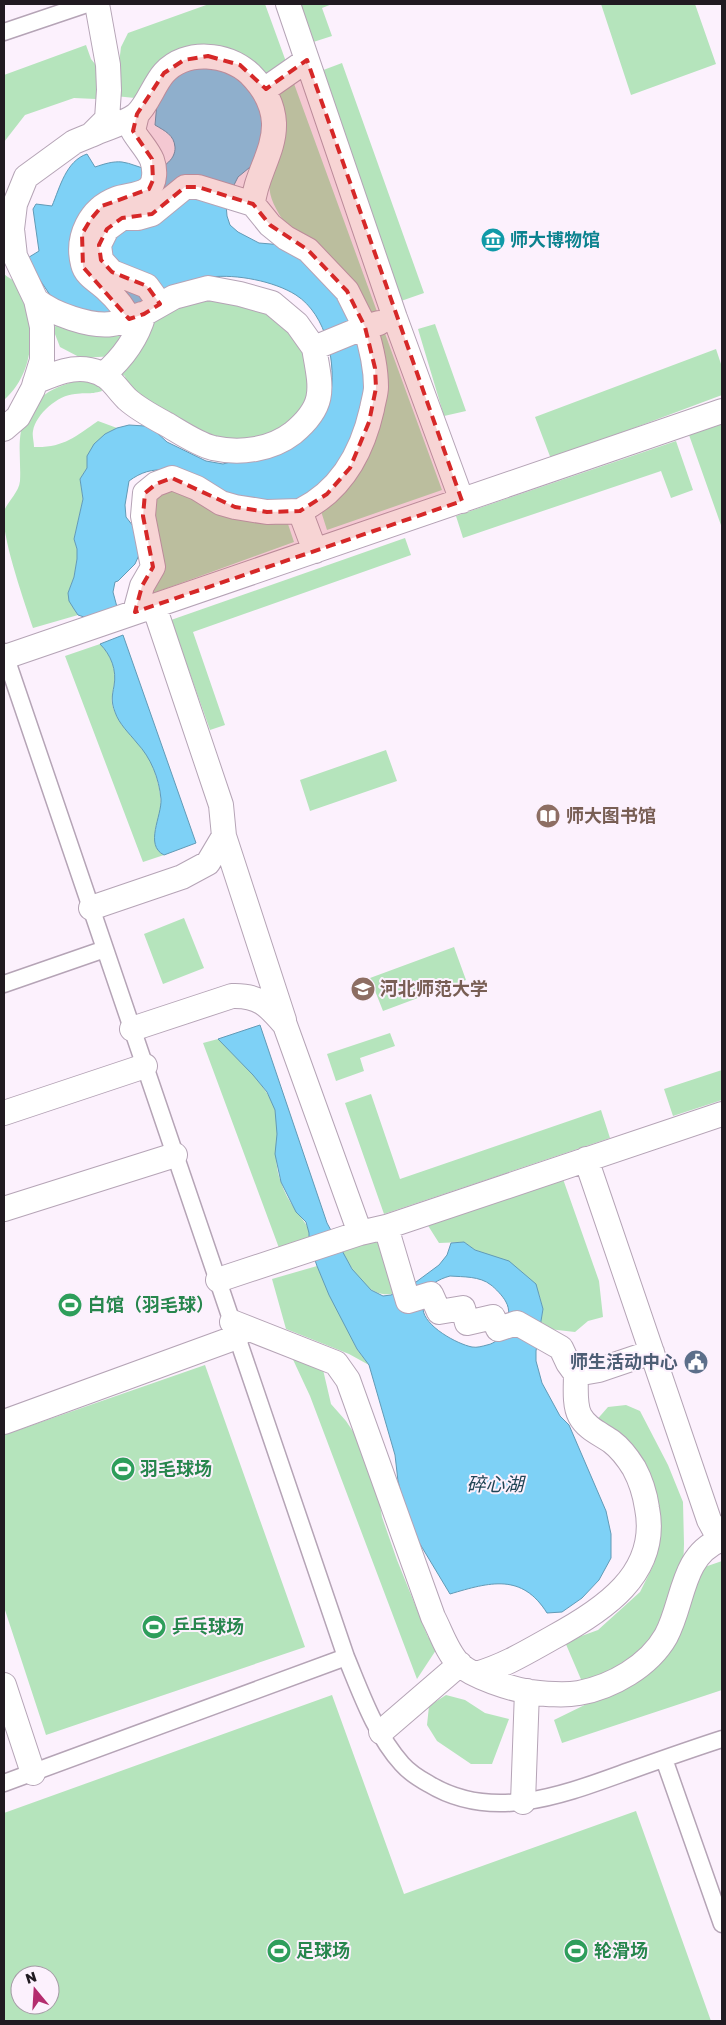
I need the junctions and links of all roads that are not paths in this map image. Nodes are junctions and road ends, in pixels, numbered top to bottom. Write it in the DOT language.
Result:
graph roads {
  1 [pos="87,4"];
  2 [pos="97,4"];
  3 [pos="288,4"];
  4 [pos="4,32"];
  5 [pos="307,60"];
  6 [pos="264,90"];
  7 [pos="137,114"];
  8 [pos="91,135"];
  9 [pos="253,204"];
  10 [pos="36,300"];
  11 [pos="140,313"];
  12 [pos="395,318"];
  13 [pos="363,328"];
  14 [pos="317,347"];
  15 [pos="103,375"];
  16 [pos="35,382"];
  17 [pos="722,411"];
  18 [pos="4,429"];
  19 [pos="462,500"];
  20 [pos="300,511"];
  21 [pos="314,550"];
  22 [pos="145,609"];
  23 [pos="5,654"];
  24 [pos="224,836"];
  25 [pos="91,908"];
  26 [pos="105,949"];
  27 [pos="4,984"];
  28 [pos="285,1025"];
  29 [pos="132,1029"];
  30 [pos="145,1066"];
  31 [pos="4,1113"];
  32 [pos="722,1114"];
  33 [pos="175,1155"];
  34 [pos="586,1159"];
  35 [pos="4,1209"];
  36 [pos="386,1227"];
  37 [pos="351,1236"];
  38 [pos="218,1280"];
  39 [pos="235,1329"];
  40 [pos="652,1352"];
  41 [pos="576,1374"];
  42 [pos="4,1422"];
  43 [pos="721,1540"];
  44 [pos="346,1657"];
  45 [pos="468,1669"];
  46 [pos="4,1685"];
  47 [pos="527,1691"];
  48 [pos="380,1732"];
  49 [pos="722,1738"];
  50 [pos="664,1759"];
  51 [pos="33,1773"];
  52 [pos="4,1783"];
  53 [pos="523,1802"];
  54 [pos="722,1924"];
  1 -- 4 [label="lane"];
  2 -- 8 [label="street"];
  3 -- 5 [label="street"];
  5 -- 6 [label="street"];
  5 -- 12 [label="street"];
  6 -- 7 [label="street"];
  6 -- 9 [label="street"];
  7 -- 8 [label="street"];
  7 -- 11 [label="street"];
  8 -- 10 [label="street"];
  9 -- 11 [label="street"];
  9 -- 13 [label="street"];
  10 -- 11 [label="street"];
  10 -- 16 [label="street"];
  11 -- 14 [label="street"];
  11 -- 15 [label="street"];
  12 -- 13 [label="street"];
  12 -- 19 [label="street"];
  13 -- 14 [label="street"];
  13 -- 20 [label="street"];
  14 -- 15 [label="street"];
  15 -- 16 [label="street"];
  16 -- 18 [label="street"];
  17 -- 19 [label="street"];
  19 -- 21 [label="street"];
  20 -- 21 [label="street"];
  20 -- 22 [label="street"];
  21 -- 22 [label="street"];
  22 -- 23 [label="street"];
  22 -- 24 [label="street"];
  23 -- 25 [label="lane"];
  24 -- 25 [label="street"];
  24 -- 28 [label="street"];
  25 -- 26 [label="lane"];
  26 -- 27 [label="lane"];
  26 -- 29 [label="lane"];
  28 -- 29 [label="street"];
  28 -- 37 [label="street"];
  29 -- 30 [label="lane"];
  30 -- 31 [label="street"];
  30 -- 33 [label="lane"];
  32 -- 34 [label="street"];
  33 -- 35 [label="street"];
  33 -- 38 [label="lane"];
  34 -- 36 [label="street"];
  34 -- 40 [label="street"];
  36 -- 37 [label="street"];
  36 -- 41 [label="street"];
  37 -- 38 [label="street"];
  38 -- 39 [label="lane"];
  39 -- 42 [label="street"];
  39 -- 44 [label="lane"];
  39 -- 45 [label="street"];
  40 -- 41 [label="street"];
  40 -- 43 [label="street"];
  41 -- 45 [label="street"];
  43 -- 47 [label="street"];
  44 -- 48 [label="lane"];
  44 -- 51 [label="lane"];
  45 -- 47 [label="street"];
  45 -- 48 [label="street"];
  46 -- 51 [label="street"];
  47 -- 53 [label="street"];
  48 -- 53 [label="lane"];
  49 -- 50 [label="lane"];
  50 -- 53 [label="lane"];
  50 -- 54 [label="lane"];
  51 -- 52 [label="lane"];
}
